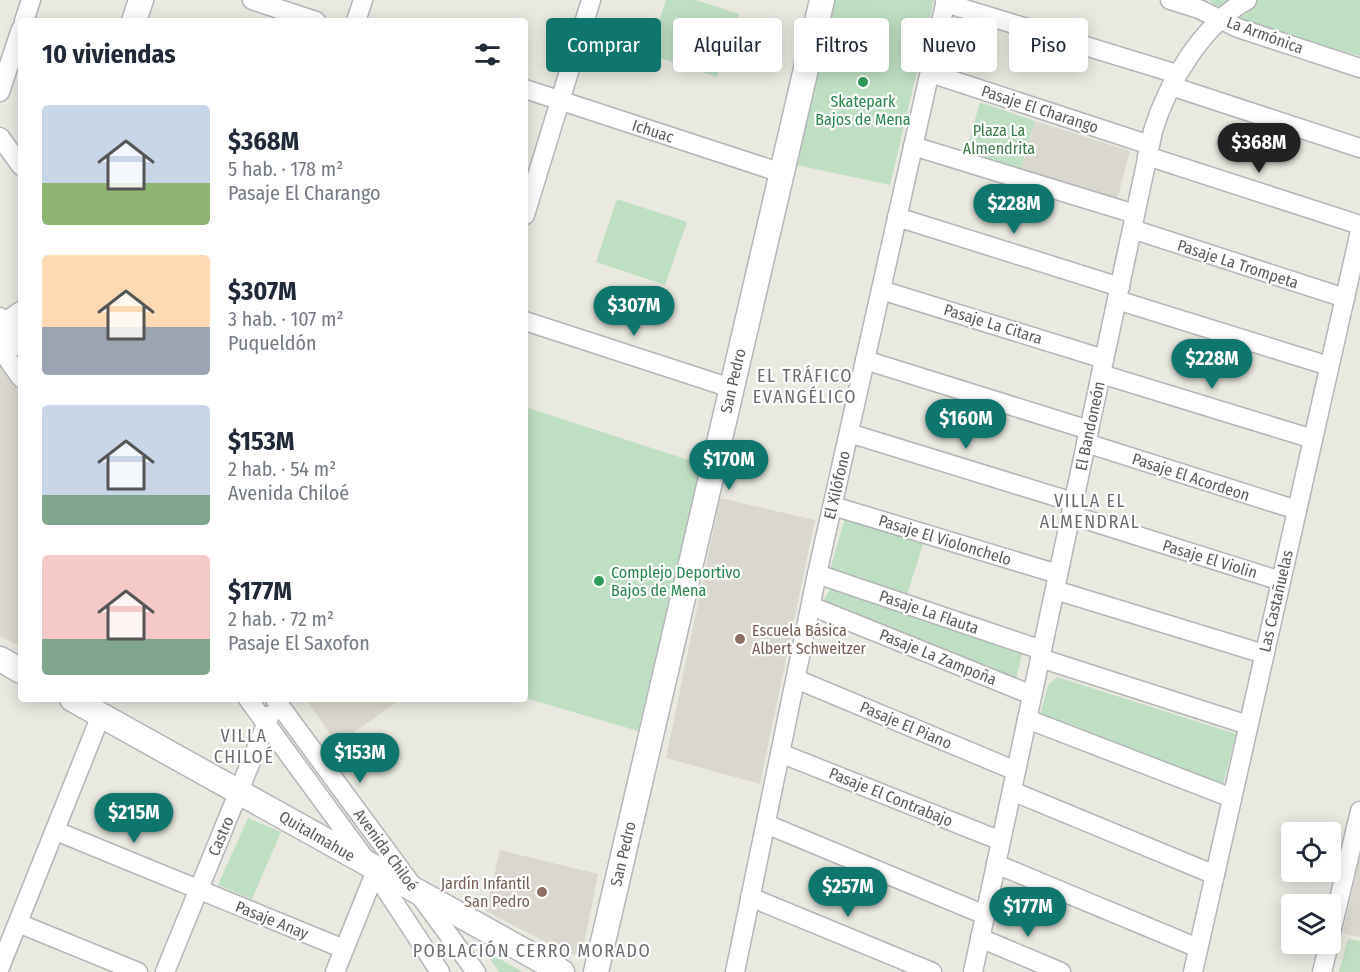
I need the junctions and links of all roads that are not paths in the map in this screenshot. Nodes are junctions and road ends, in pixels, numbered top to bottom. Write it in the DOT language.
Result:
graph roads {
  1 [pos="31,0"];
  2 [pos="141,0"];
  3 [pos="252,0"];
  4 [pos="363,0"];
  5 [pos="591,0"];
  6 [pos="822,0"];
  7 [pos="1170,0"];
  8 [pos="946,1"];
  9 [pos="1232,7"];
  10 [pos="25,18"];
  11 [pos="135,18"];
  12 [pos="307,18"];
  13 [pos="357,18"];
  14 [pos="18,38"];
  15 [pos="1360,68"];
  16 [pos="930,73"];
  17 [pos="1174,80"];
  18 [pos="528,90"];
  19 [pos="0,92"];
  20 [pos="561,101"];
  21 [pos="0,137"];
  22 [pos="913,146"];
  23 [pos="1360,148"];
  24 [pos="1149,151"];
  25 [pos="18,162"];
  26 [pos="782,172"];
  27 [pos="528,206"];
  28 [pos="897,218"];
  29 [pos="1133,222"];
  30 [pos="1360,225"];
  31 [pos="1360,231"];
  32 [pos="881,290"];
  33 [pos="1118,294"];
  34 [pos="1345,298"];
  35 [pos="528,322"];
  36 [pos="5,327"];
  37 [pos="18,343"];
  38 [pos="865,360"];
  39 [pos="1329,366"];
  40 [pos="1102,367"];
  41 [pos="18,368"];
  42 [pos="731,388"];
  43 [pos="849,433"];
  44 [pos="1087,437"];
  45 [pos="1313,439"];
  46 [pos="833,506"];
  47 [pos="1072,509"];
  48 [pos="1297,510"];
  49 [pos="817,574"];
  50 [pos="1281,581"];
  51 [pos="1056,582"];
  52 [pos="811,606"];
  53 [pos="1041,654"];
  54 [pos="1264,654"];
  55 [pos="0,659"];
  56 [pos="18,669"];
  57 [pos="796,679"];
  58 [pos="1032,695"];
  59 [pos="78,702"];
  60 [pos="250,702"];
  61 [pos="274,702"];
  62 [pos="277,702"];
  63 [pos="102,715"];
  64 [pos="1027,720"];
  65 [pos="267,725"];
  66 [pos="1248,725"];
  67 [pos="780,753"];
  68 [pos="1016,771"];
  69 [pos="1012,791"];
  70 [pos="240,792"];
  71 [pos="1232,798"];
  72 [pos="1360,811"];
  73 [pos="766,824"];
  74 [pos="56,831"];
  75 [pos="1001,841"];
  76 [pos="996,864"];
  77 [pos="373,870"];
  78 [pos="1215,875"];
  79 [pos="199,890"];
  80 [pos="416,891"];
  81 [pos="1340,894"];
  82 [pos="750,897"];
  83 [pos="985,915"];
  84 [pos="18,923"];
  85 [pos="980,938"];
  86 [pos="1198,948"];
  87 [pos="344,950"];
  88 [pos="1326,954"];
  89 [pos="0,967"];
  90 [pos="436,970"];
  91 [pos="138,972"];
  92 [pos="165,972"];
  93 [pos="335,972"];
  94 [pos="476,972"];
  95 [pos="562,972"];
  96 [pos="596,972"];
  97 [pos="735,972"];
  98 [pos="932,972"];
  99 [pos="973,972"];
  100 [pos="1061,972"];
  101 [pos="1193,972"];
  102 [pos="1322,972"];
  1 -- 10 [label="street"];
  2 -- 11 [label="street"];
  3 -- 12 [label="street"];
  4 -- 13 [label="street"];
  5 -- 20 [label="street"];
  6 -- 26 [label="street, San Pedro"];
  7 -- 9 [label="street, La Armónica"];
  8 -- 16 [label="street, El Xilófono"];
  8 -- 17 [label="street"];
  9 -- 15 [label="street, La Armónica"];
  9 -- 17 [label="street, El Bandoneón"];
  14 -- 19 [label="street"];
  16 -- 22 [label="street, El Xilófono"];
  16 -- 24 [label="street, Pasaje El Charango"];
  17 -- 23 [label="street"];
  17 -- 24 [label="street, El Bandoneón"];
  18 -- 20 [label="street, Ichuac"];
  20 -- 26 [label="street, Ichuac"];
  20 -- 27 [label="street"];
  21 -- 25 [label="street"];
  22 -- 28 [label="street, El Xilófono"];
  22 -- 29 [label="street, Pasaje La Trompeta"];
  24 -- 29 [label="street, El Bandoneón"];
  24 -- 30 [label="street, Pasaje El Charango"];
  26 -- 42 [label="street, San Pedro"];
  28 -- 32 [label="street, El Xilófono"];
  28 -- 33 [label="street"];
  29 -- 33 [label="street, El Bandoneón"];
  29 -- 34 [label="street, Pasaje La Trompeta"];
  31 -- 34 [label="street, Las Castañuelas"];
  32 -- 38 [label="street, El Xilófono"];
  32 -- 40 [label="street, Pasaje La Citara"];
  33 -- 39 [label="street"];
  33 -- 40 [label="street, El Bandoneón"];
  34 -- 39 [label="street, Las Castañuelas"];
  35 -- 42 [label="street"];
  36 -- 37 [label="street"];
  36 -- 41 [label="street"];
  38 -- 43 [label="street, El Xilófono"];
  38 -- 44 [label="street, Pasaje El Acordeon"];
  39 -- 45 [label="street, Las Castañuelas"];
  40 -- 44 [label="street, El Bandoneón"];
  40 -- 45 [label="street, Pasaje La Citara"];
  42 -- 96 [label="street, San Pedro"];
  43 -- 46 [label="street, El Xilófono"];
  43 -- 47 [label="street, Pasaje El Violin"];
  44 -- 47 [label="street, El Bandoneón"];
  44 -- 48 [label="street, Pasaje El Acordeon"];
  45 -- 48 [label="street, Las Castañuelas"];
  46 -- 49 [label="street, El Xilófono"];
  46 -- 51 [label="street, Pasaje El Violonchelo"];
  47 -- 50 [label="street, Pasaje El Violin"];
  47 -- 51 [label="street, El Bandoneón"];
  48 -- 50 [label="street, Las Castañuelas"];
  49 -- 52 [label="street, El Xilófono"];
  49 -- 53 [label="street, Pasaje La Flauta"];
  50 -- 54 [label="street, Las Castañuelas"];
  51 -- 53 [label="street, El Bandoneón"];
  51 -- 54 [label="street, Pasaje El Violonchelo"];
  52 -- 57 [label="street, El Xilófono"];
  52 -- 58 [label="street, Pasaje La Zampoña"];
  53 -- 58 [label="street, El Bandoneón"];
  53 -- 66 [label="street, Pasaje La Flauta"];
  54 -- 66 [label="street, Las Castañuelas"];
  55 -- 56 [label="street"];
  57 -- 67 [label="street, El Xilófono"];
  57 -- 68 [label="street, Pasaje El Piano"];
  58 -- 64 [label="street, El Bandoneón"];
  59 -- 63 [label="street, Quitalmahue"];
  60 -- 65 [label="street, Avenida Chiloé"];
  61 -- 65 [label="street, Castro"];
  62 -- 80 [label="street, Avenida Chiloé"];
  63 -- 70 [label="street, Quitalmahue"];
  63 -- 74 [label="street"];
  64 -- 68 [label="street, El Bandoneón"];
  64 -- 71 [label="street"];
  65 -- 70 [label="street, Castro"];
  65 -- 77 [label="street, Avenida Chiloé"];
  66 -- 71 [label="street, Las Castañuelas"];
  67 -- 73 [label="street, El Xilófono"];
  67 -- 75 [label="street, Pasaje El Contrabajo"];
  68 -- 69 [label="street, El Bandoneón"];
  69 -- 75 [label="street, El Bandoneón"];
  69 -- 78 [label="street"];
  70 -- 77 [label="street, Quitalmahue"];
  70 -- 79 [label="street, Castro"];
  71 -- 78 [label="street, Las Castañuelas"];
  72 -- 81 [label="street"];
  73 -- 82 [label="street, El Xilófono"];
  73 -- 83 [label="street"];
  74 -- 79 [label="street, Pasaje Anay"];
  74 -- 84 [label="street"];
  75 -- 76 [label="street, El Bandoneón"];
  76 -- 83 [label="street, El Bandoneón"];
  76 -- 86 [label="street"];
  77 -- 80 [label="street, Quitalmahue"];
  77 -- 87 [label="street"];
  77 -- 90 [label="street, Avenida Chiloé"];
  78 -- 86 [label="street, Las Castañuelas"];
  79 -- 87 [label="street, Pasaje Anay"];
  79 -- 92 [label="street, Castro"];
  80 -- 94 [label="street, Avenida Chiloé"];
  80 -- 95 [label="street, Quitalmahue"];
  82 -- 97 [label="street, El Xilófono"];
  82 -- 98 [label="street"];
  83 -- 85 [label="street, El Bandoneón"];
  84 -- 89 [label="street"];
  84 -- 91 [label="street"];
  85 -- 99 [label="street, El Bandoneón"];
  85 -- 100 [label="street"];
  86 -- 101 [label="street, Las Castañuelas"];
  87 -- 93 [label="street"];
  88 -- 102 [label="street"];
}
